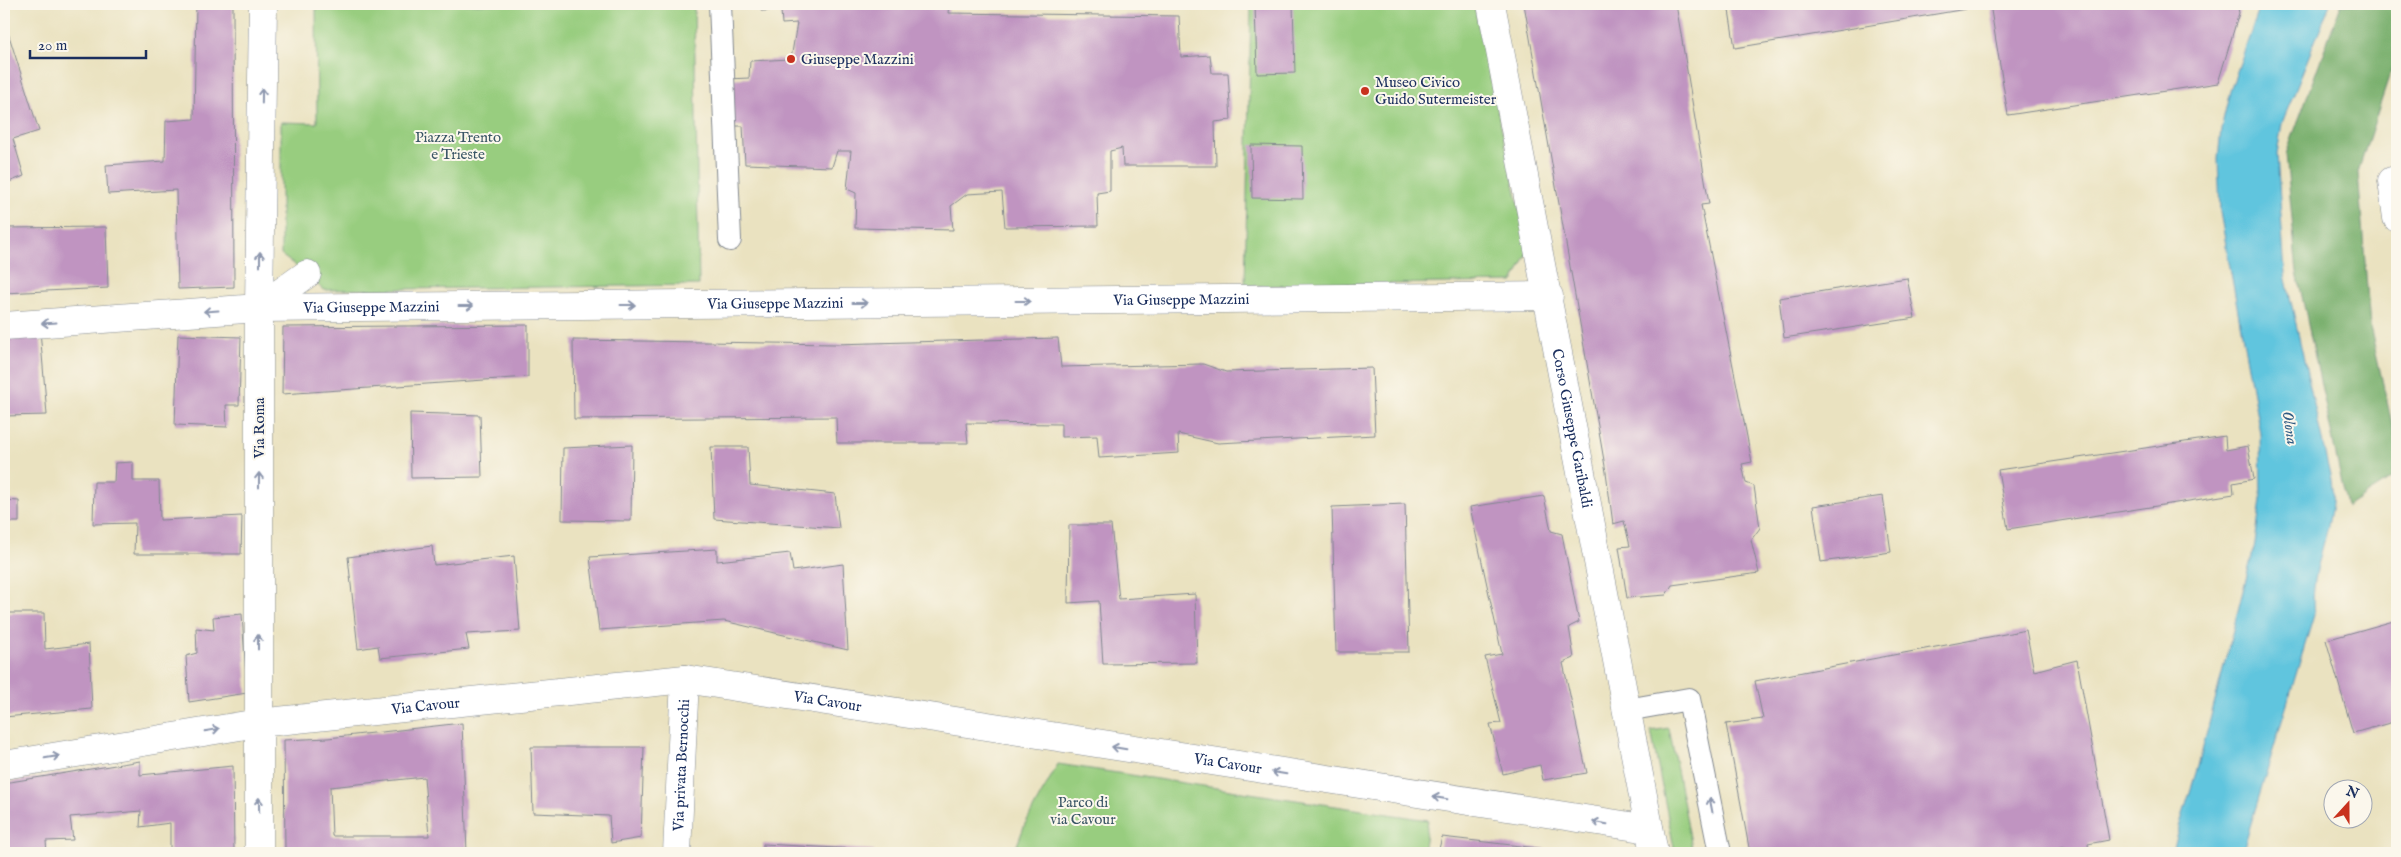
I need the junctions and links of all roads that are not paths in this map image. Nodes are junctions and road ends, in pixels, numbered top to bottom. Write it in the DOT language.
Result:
graph roads {
  1 [pos="263,4"];
  2 [pos="720,4"];
  3 [pos="1491,4"];
  4 [pos="2397,180"];
  5 [pos="2397,218"];
  6 [pos="730,240"];
  7 [pos="307,274"];
  8 [pos="1549,296"];
  9 [pos="259,308"];
  10 [pos="4,326"];
  11 [pos="685,679"];
  12 [pos="1627,710"];
  13 [pos="258,723"];
  14 [pos="4,765"];
  15 [pos="1652,841"];
  16 [pos="260,853"];
  17 [pos="677,853"];
  18 [pos="1720,853"];
  9 -- 1 [label="street, Via Roma, one-way"];
  2 -- 6 [label="lane"];
  3 -- 8 [label="street, Corso Giuseppe Garibaldi"];
  4 -- 5 [label="street"];
  7 -- 9 [label="street"];
  9 -- 8 [label="street, Via Giuseppe Mazzini, one-way"];
  8 -- 12 [label="street, Corso Giuseppe Garibaldi"];
  9 -- 10 [label="street, Via Giuseppe Mazzini, one-way"];
  13 -- 9 [label="street, Via Roma, one-way"];
  11 -- 13 [label="street, Via Cavour"];
  15 -- 11 [label="street, Via Cavour, one-way"];
  11 -- 17 [label="street, Via privata Bernocchi"];
  12 -- 15 [label="street, Corso Giuseppe Garibaldi"];
  18 -- 12 [label="lane, one-way"];
  14 -- 13 [label="street, Via Cavour, one-way"];
  16 -- 13 [label="street, Via Roma, one-way"];
}
